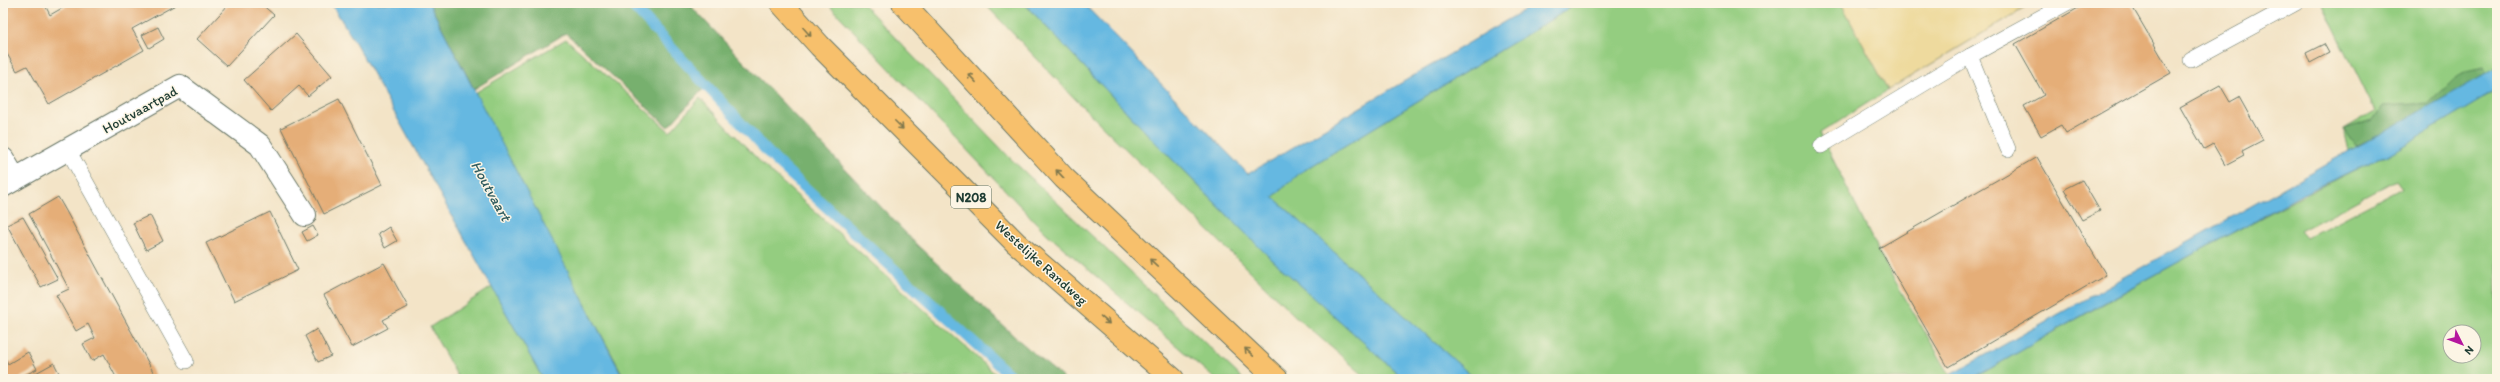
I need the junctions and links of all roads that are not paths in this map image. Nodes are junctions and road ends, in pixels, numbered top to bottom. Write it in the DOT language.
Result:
graph roads {
  1 [pos="781,3"];
  2 [pos="903,3"];
  3 [pos="2067,3"];
  4 [pos="2296,3"];
  5 [pos="1970,56"];
  6 [pos="2191,60"];
  7 [pos="1821,146"];
  8 [pos="2008,149"];
  9 [pos="68,150"];
  10 [pos="3,159"];
  11 [pos="9,183"];
  12 [pos="305,215"];
  13 [pos="186,361"];
  14 [pos="1173,379"];
  15 [pos="1277,379"];
  1 -- 14 [label="main road, Westelijke Randweg / N208, one-way"];
  15 -- 2 [label="main road, one-way"];
  3 -- 5 [label="lane"];
  4 -- 6 [label="lane"];
  5 -- 7 [label="lane"];
  5 -- 8 [label="lane"];
  9 -- 11 [label="street, Houtvaartpad"];
  9 -- 12 [label="street, Houtvaartpad"];
  9 -- 13 [label="lane"];
  10 -- 11 [label="street"];
}
